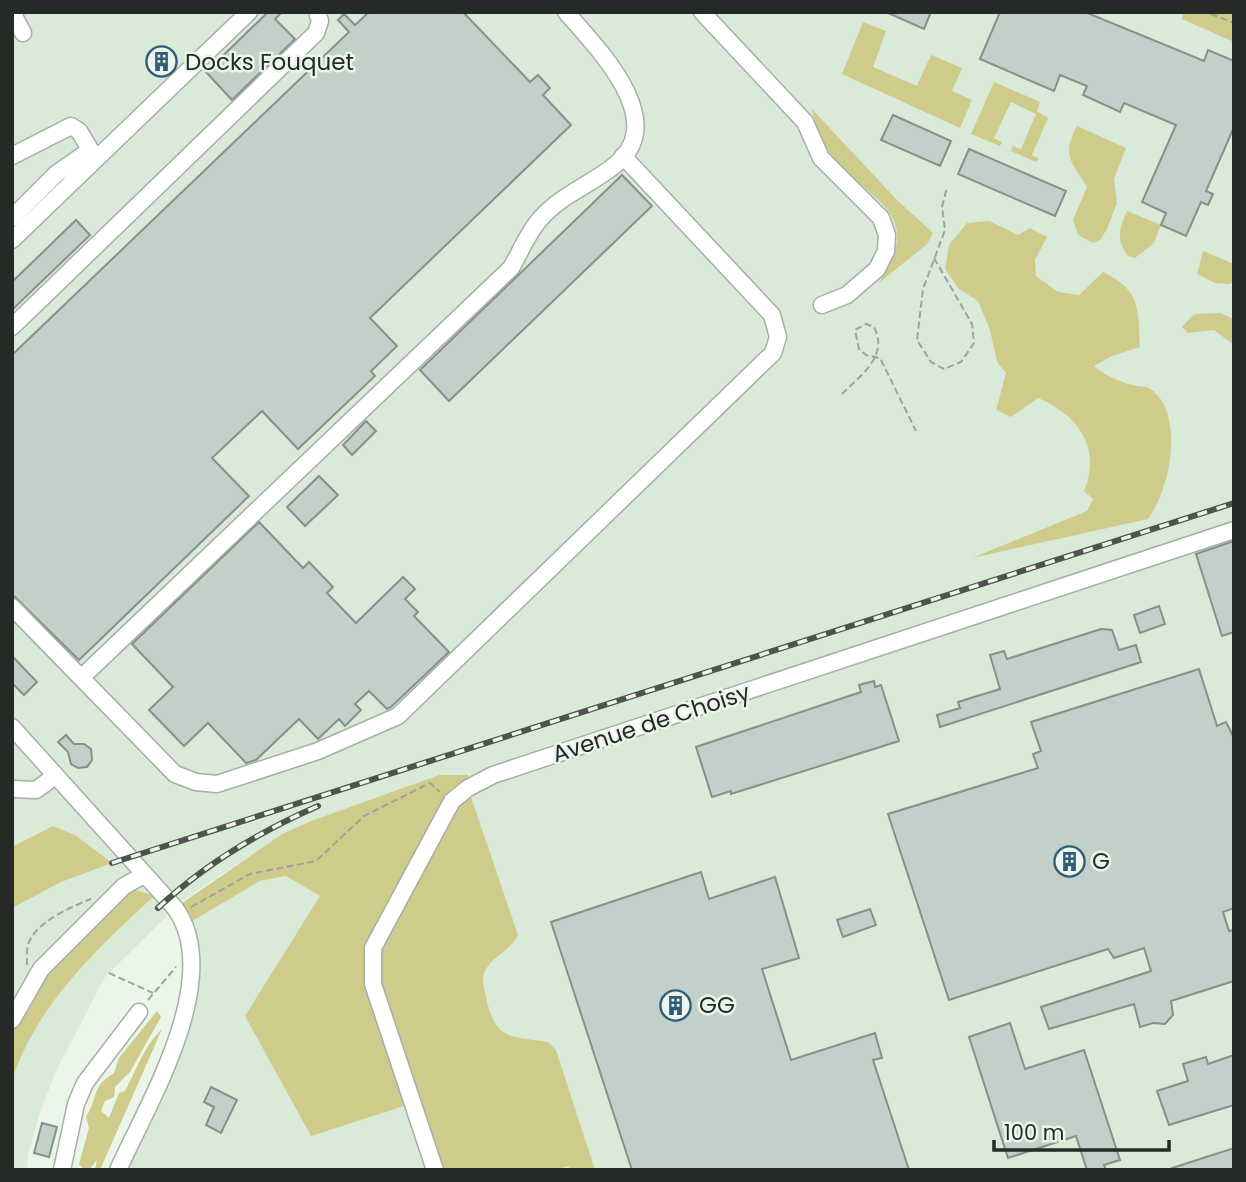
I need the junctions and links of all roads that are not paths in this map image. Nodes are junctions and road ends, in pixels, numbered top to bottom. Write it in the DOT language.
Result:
graph roads {
  1 [pos="12,12"];
  2 [pos="249,12"];
  3 [pos="566,12"];
  4 [pos="702,12"];
  5 [pos="320,14"];
  6 [pos="23,33"];
  7 [pos="93,154"];
  8 [pos="12,156"];
  9 [pos="623,156"];
  10 [pos="12,218"];
  11 [pos="12,240"];
  12 [pos="822,305"];
  13 [pos="12,327"];
  14 [pos="1234,530"];
  15 [pos="12,607"];
  16 [pos="82,677"];
  17 [pos="12,727"];
  18 [pos="55,776"];
  19 [pos="12,789"];
  20 [pos="144,875"];
  21 [pos="139,1012"];
  22 [pos="12,1020"];
  23 [pos="62,1170"];
  24 [pos="118,1170"];
  25 [pos="435,1170"];
  1 -- 6 [label="street"];
  2 -- 7 [label="street"];
  3 -- 9 [label="street"];
  4 -- 12 [label="street"];
  5 -- 13 [label="street"];
  7 -- 8 [label="street"];
  7 -- 10 [label="street"];
  7 -- 11 [label="street"];
  9 -- 16 [label="street"];
  9 -- 16 [label="street"];
  14 -- 25 [label="street, Avenue de Choisy"];
  15 -- 16 [label="street"];
  17 -- 18 [label="street"];
  18 -- 19 [label="street"];
  18 -- 20 [label="street"];
  20 -- 22 [label="street"];
  20 -- 24 [label="street"];
  21 -- 23 [label="street"];
}
